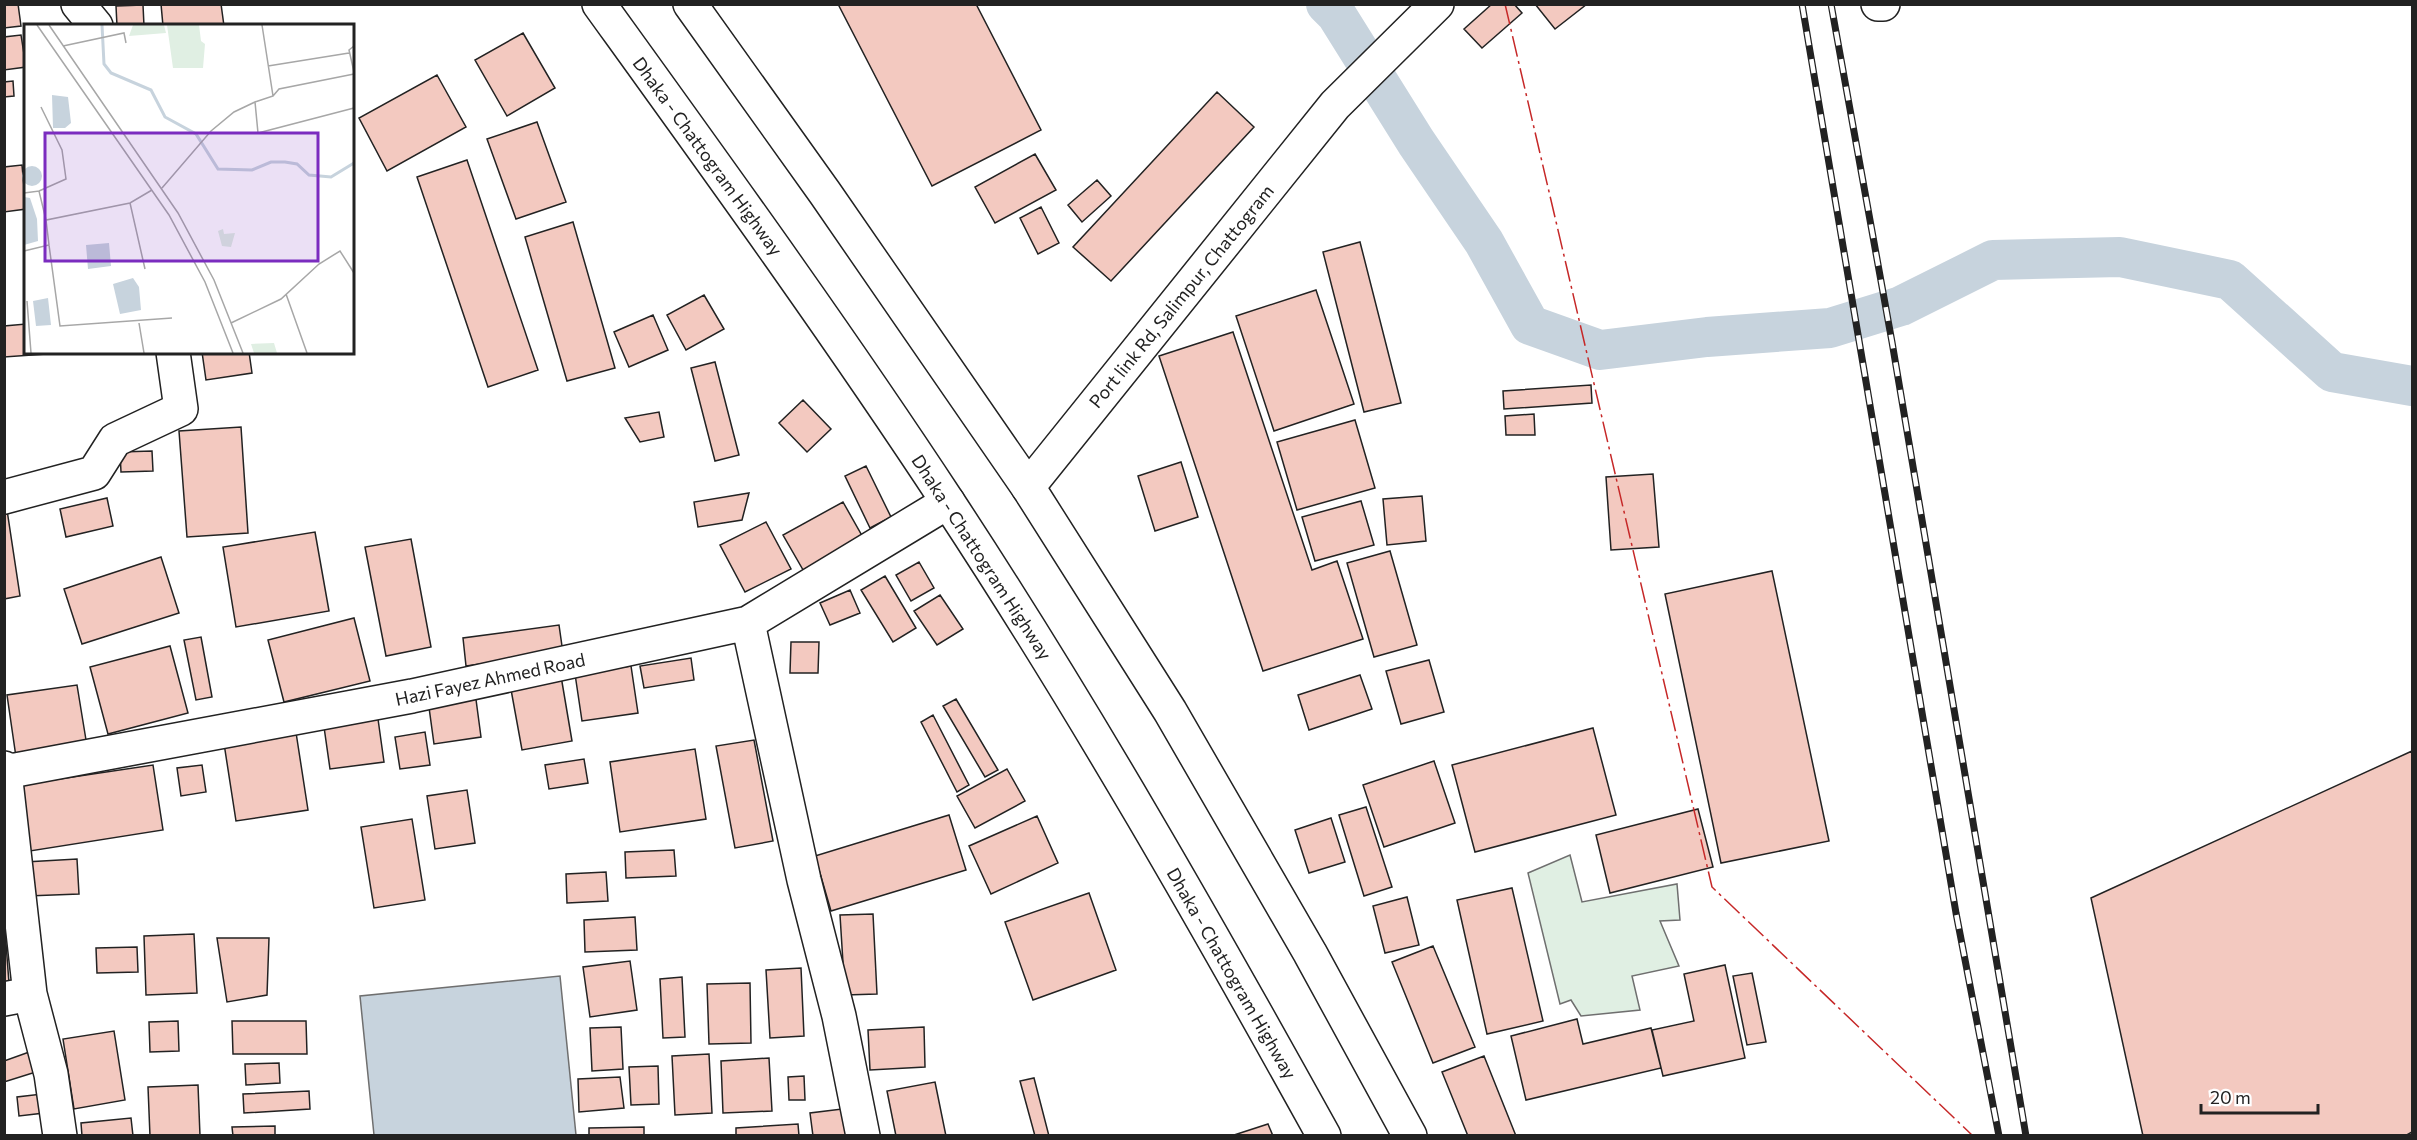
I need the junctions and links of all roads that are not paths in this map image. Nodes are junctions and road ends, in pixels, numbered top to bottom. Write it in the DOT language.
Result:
graph roads {
  1 [pos="78,4"];
  2 [pos="599,4"];
  3 [pos="690,4"];
  4 [pos="1437,4"];
  5 [pos="1878,4"];
  6 [pos="1883,4"];
  7 [pos="94,24"];
  8 [pos="173,354"];
  9 [pos="1028,487"];
  10 [pos="4,497"];
  11 [pos="948,502"];
  12 [pos="748,623"];
  13 [pos="5,770"];
  14 [pos="17,996"];
  15 [pos="60,1136"];
  16 [pos="863,1136"];
  17 [pos="1324,1136"];
  18 [pos="1410,1136"];
  1 -- 7 [label="main road"];
  2 -- 11 [label="main road, Dhaka - Chattogram Highway"];
  3 -- 9 [label="main road"];
  4 -- 9 [label="main road, Port link Rd, Salimpur, Chattogram"];
  5 -- 6 [label="main road"];
  8 -- 10 [label="main road"];
  9 -- 18 [label="main road"];
  11 -- 12 [label="main road, Hazi Fayez Ahmed Road"];
  11 -- 17 [label="main road, Dhaka - Chattogram Highway"];
  12 -- 13 [label="main road, Hazi Fayez Ahmed Road"];
  12 -- 16 [label="main road"];
  13 -- 14 [label="main road"];
  14 -- 15 [label="main road"];
}
